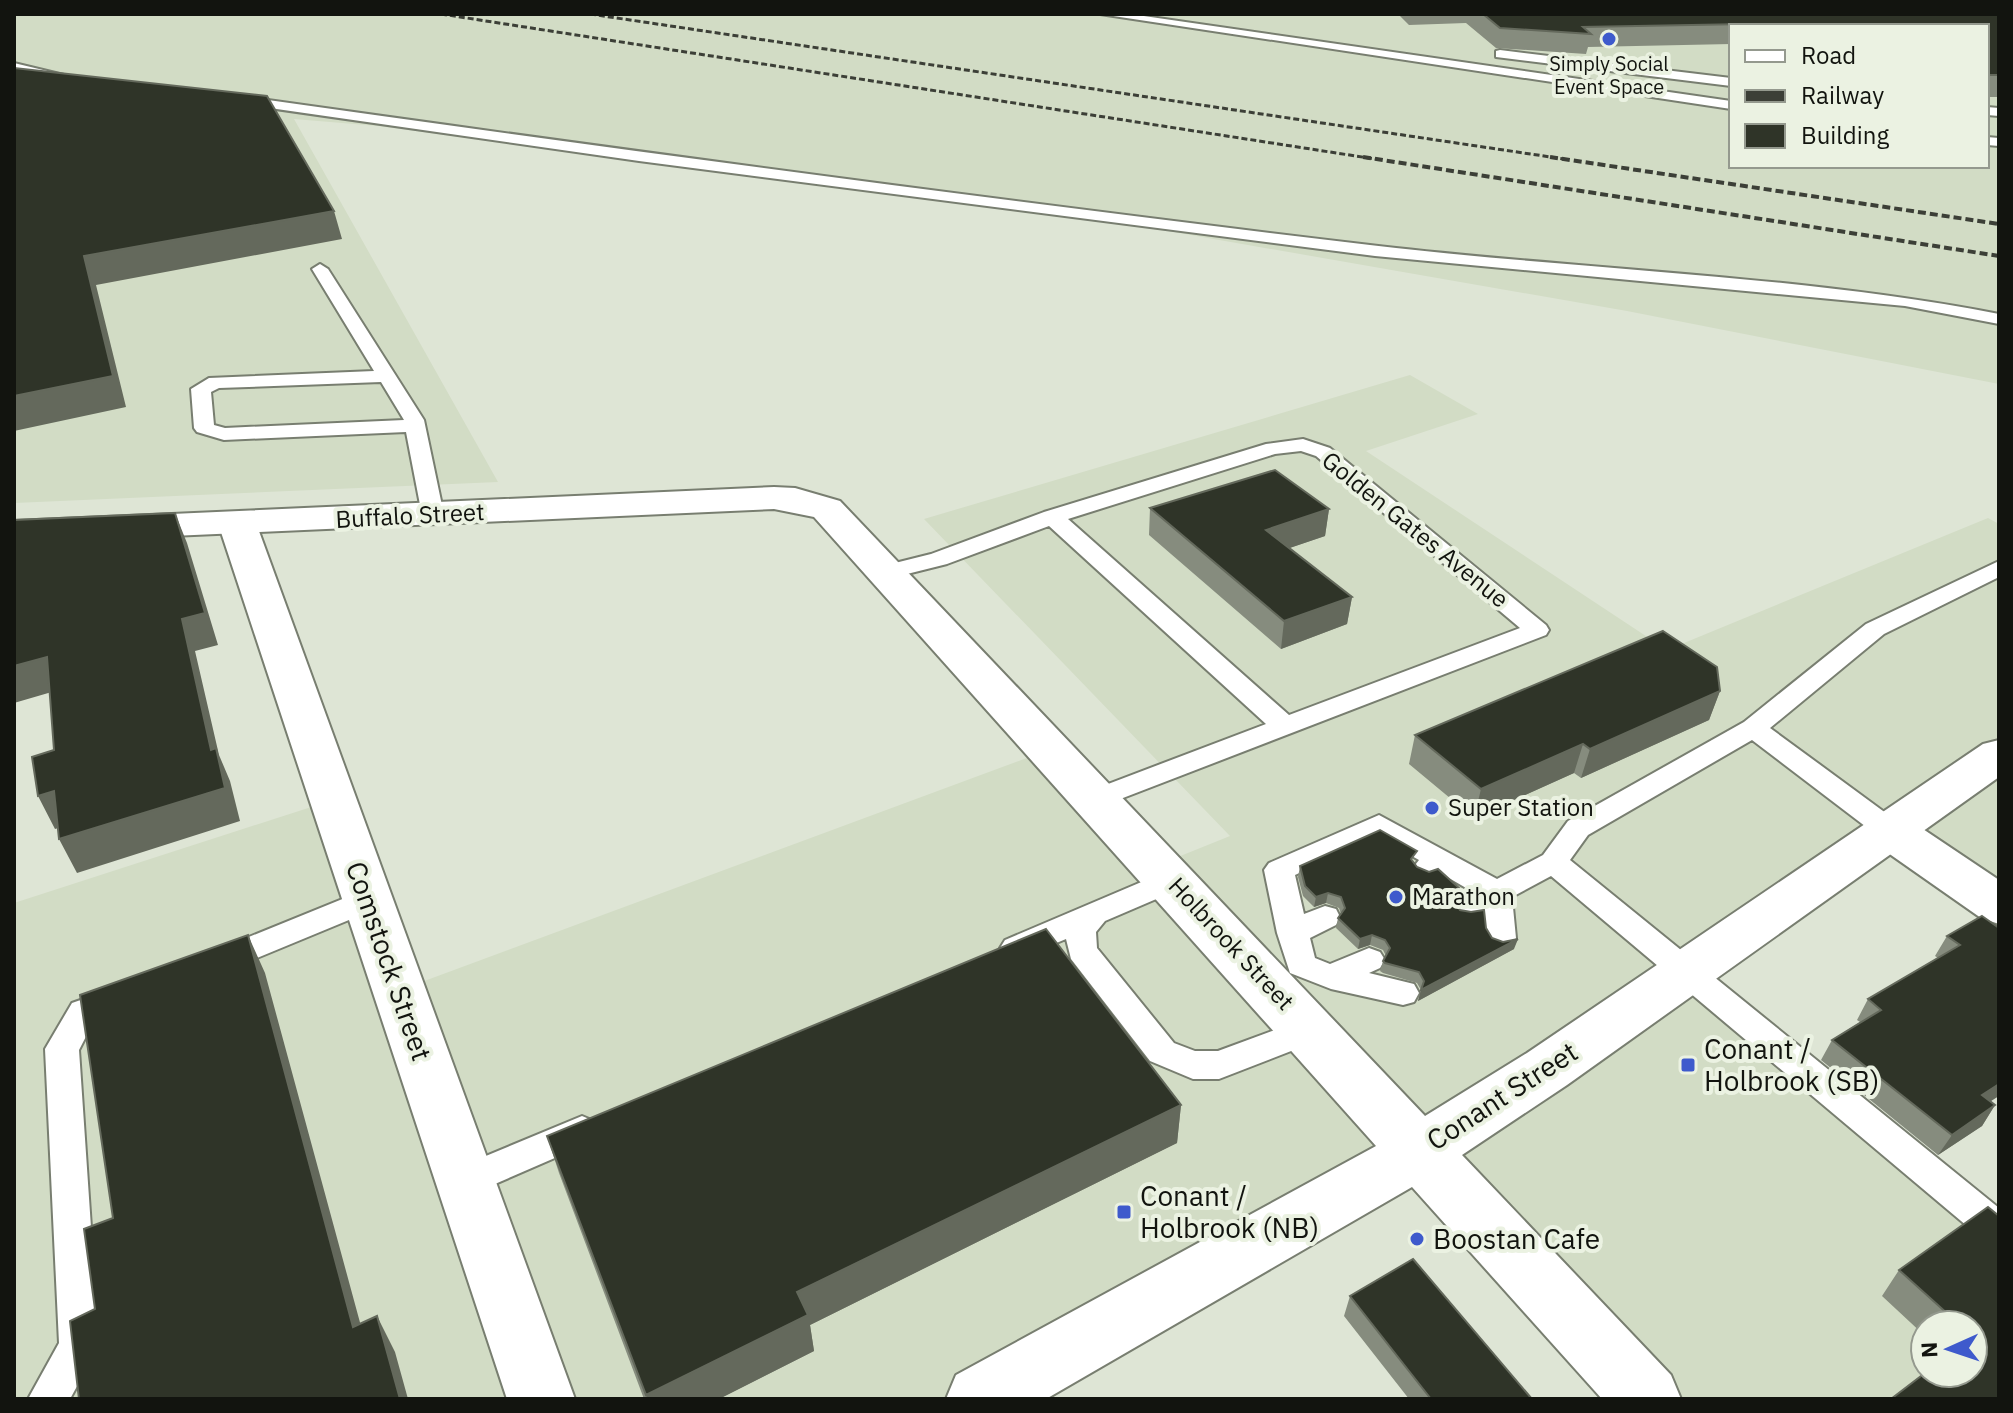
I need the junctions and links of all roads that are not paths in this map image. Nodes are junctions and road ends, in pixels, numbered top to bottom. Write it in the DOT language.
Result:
graph roads {
  1 [pos="1106,14"];
  2 [pos="1479,51"];
  3 [pos="14,67"];
  4 [pos="74,78"];
  5 [pos="1729,82"];
  6 [pos="221,97"];
  7 [pos="1729,105"];
  8 [pos="320,269"];
  9 [pos="1999,319"];
  10 [pos="386,376"];
  11 [pos="415,426"];
  12 [pos="806,502"];
  13 [pos="433,515"];
  14 [pos="1052,517"];
  15 [pos="237,523"];
  16 [pos="14,532"];
  17 [pos="1999,568"];
  18 [pos="887,572"];
  19 [pos="1285,726"];
  20 [pos="1753,728"];
  21 [pos="1999,755"];
  22 [pos="1097,799"];
  23 [pos="1888,829"];
  24 [pos="1553,862"];
  25 [pos="1172,880"];
  26 [pos="1497,892"];
  27 [pos="367,900"];
  28 [pos="1999,905"];
  29 [pos="1469,909"];
  30 [pos="1090,916"];
  31 [pos="1325,917"];
  32 [pos="1292,933"];
  33 [pos="1501,938"];
  34 [pos="990,959"];
  35 [pos="1369,960"];
  36 [pos="199,969"];
  37 [pos="1688,970"];
  38 [pos="1283,973"];
  39 [pos="1331,977"];
  40 [pos="141,990"];
  41 [pos="1403,993"];
  42 [pos="1310,1030"];
  43 [pos="615,1117"];
  44 [pos="1420,1149"];
  45 [pos="465,1181"];
  46 [pos="1999,1230"];
  47 [pos="48,1399"];
  48 [pos="541,1399"];
  49 [pos="980,1399"];
  50 [pos="1647,1399"];
  1 -- 7 [label="lane"];
  2 -- 5 [label="lane"];
  3 -- 4 [label="lane"];
  6 -- 9 [label="lane"];
  8 -- 10 [label="lane"];
  10 -- 11 [label="lane"];
  10 -- 11 [label="lane"];
  11 -- 13 [label="lane"];
  12 -- 13 [label="street, Buffalo Street"];
  12 -- 18 [label="street, Holbrook Street"];
  13 -- 15 [label="street, Buffalo Street"];
  14 -- 18 [label="lane"];
  14 -- 19 [label="lane"];
  14 -- 19 [label="lane, Golden Gates Avenue"];
  15 -- 16 [label="street, Buffalo Street"];
  15 -- 27 [label="street, Comstock Street"];
  17 -- 20 [label="lane"];
  18 -- 22 [label="street, Holbrook Street"];
  19 -- 22 [label="lane, Golden Gates Avenue"];
  20 -- 23 [label="lane"];
  20 -- 24 [label="lane"];
  21 -- 23 [label="street, Conant Street"];
  22 -- 25 [label="street, Holbrook Street"];
  23 -- 28 [label="street"];
  23 -- 37 [label="street, Conant Street"];
  24 -- 26 [label="lane"];
  24 -- 37 [label="lane"];
  25 -- 30 [label="lane"];
  25 -- 38 [label="street, Holbrook Street"];
  26 -- 29 [label="lane"];
  26 -- 32 [label="lane"];
  26 -- 33 [label="lane"];
  27 -- 36 [label="lane"];
  27 -- 45 [label="street, Comstock Street"];
  30 -- 34 [label="lane"];
  30 -- 42 [label="lane"];
  31 -- 32 [label="lane"];
  32 -- 38 [label="lane"];
  35 -- 39 [label="lane"];
  37 -- 44 [label="street, Conant Street"];
  37 -- 46 [label="lane"];
  38 -- 39 [label="lane"];
  38 -- 42 [label="street, Holbrook Street"];
  39 -- 41 [label="lane"];
  40 -- 47 [label="lane"];
  42 -- 44 [label="street, Holbrook Street"];
  43 -- 45 [label="lane"];
  44 -- 49 [label="street, Conant Street"];
  44 -- 50 [label="street, Holbrook Street"];
  45 -- 48 [label="street, Comstock Street"];
}
